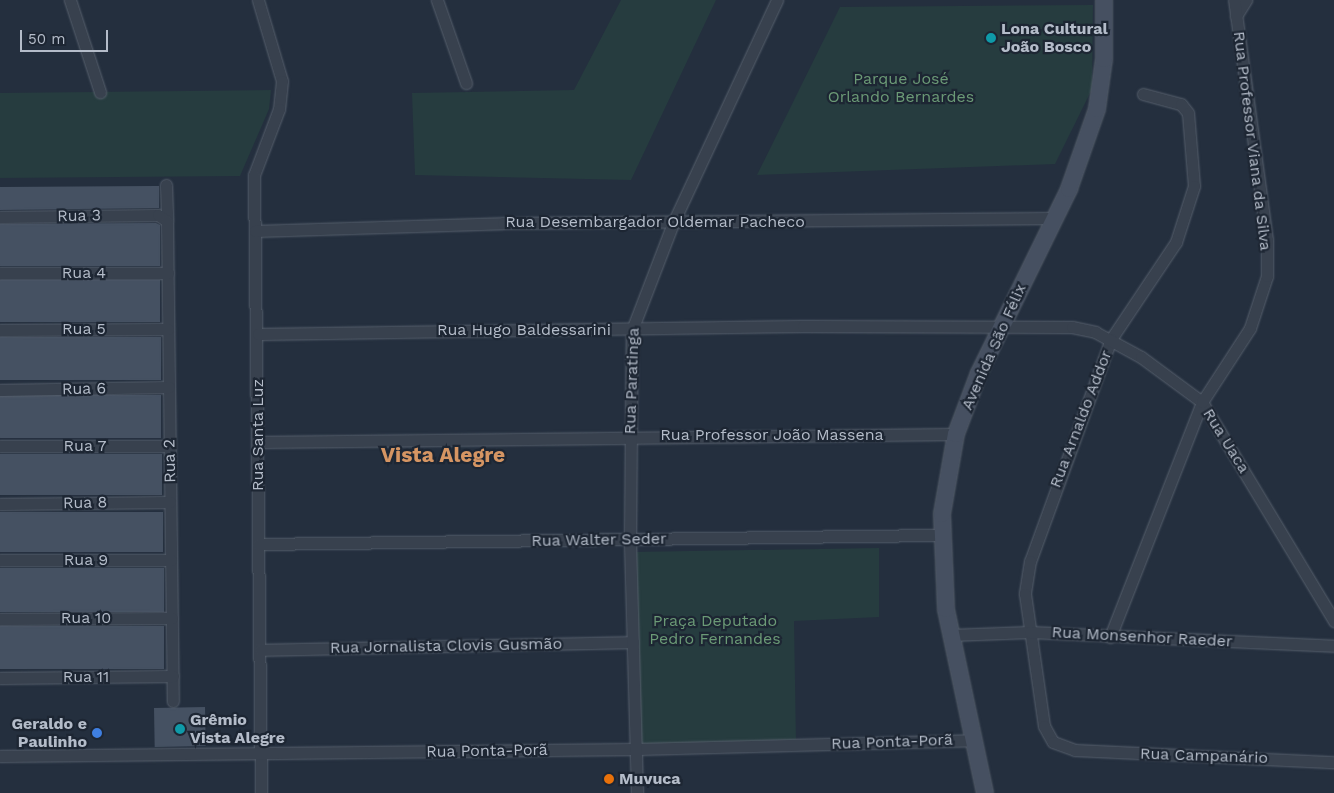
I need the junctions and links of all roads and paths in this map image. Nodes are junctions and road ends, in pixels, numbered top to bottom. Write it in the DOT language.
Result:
graph roads {
  1 [pos="70,0"];
  2 [pos="258,0"];
  3 [pos="437,0"];
  4 [pos="777,0"];
  5 [pos="1104,0"];
  6 [pos="1234,0"];
  7 [pos="1246,0"];
  8 [pos="1236,16"];
  9 [pos="466,83"];
  10 [pos="100,92"];
  11 [pos="1143,94"];
  12 [pos="166,185"];
  13 [pos="0,216"];
  14 [pos="162,218"];
  15 [pos="1055,218"];
  16 [pos="673,223"];
  17 [pos="256,231"];
  18 [pos="0,273"];
  19 [pos="168,273"];
  20 [pos="1000,328"];
  21 [pos="168,329"];
  22 [pos="0,330"];
  23 [pos="632,330"];
  24 [pos="258,334"];
  25 [pos="1111,340"];
  26 [pos="169,387"];
  27 [pos="0,390"];
  28 [pos="1202,402"];
  29 [pos="956,434"];
  30 [pos="629,435"];
  31 [pos="258,442"];
  32 [pos="0,446"];
  33 [pos="170,446"];
  34 [pos="170,502"];
  35 [pos="0,504"];
  36 [pos="940,535"];
  37 [pos="630,540"];
  38 [pos="258,544"];
  39 [pos="0,560"];
  40 [pos="171,560"];
  41 [pos="172,618"];
  42 [pos="0,619"];
  43 [pos="1334,621"];
  44 [pos="1030,632"];
  45 [pos="950,635"];
  46 [pos="1110,637"];
  47 [pos="633,642"];
  48 [pos="1334,646"];
  49 [pos="260,650"];
  50 [pos="173,676"];
  51 [pos="0,678"];
  52 [pos="173,701"];
  53 [pos="973,740"];
  54 [pos="637,749"];
  55 [pos="1075,750"];
  56 [pos="261,754"];
  57 [pos="0,756"];
  58 [pos="1334,762"];
  59 [pos="261,793"];
  60 [pos="637,793"];
  61 [pos="985,793"];
  1 -- 10 [label="street"];
  2 -- 17 [label="street, Rua Santa Luz"];
  3 -- 9 [label="street"];
  4 -- 16 [label="street, Rua Paratinga"];
  5 -- 15 [label="street, Avenida São Félix"];
  6 -- 8 [label="street, Rua Professor Viana da Silva"];
  7 -- 8 [label="street"];
  8 -- 28 [label="street, Rua Professor Viana da Silva"];
  11 -- 25 [label="street, Rua Arnaldo Addor"];
  12 -- 14 [label="street, Rua 2"];
  13 -- 14 [label="street, Rua 3"];
  14 -- 19 [label="street, Rua 2"];
  15 -- 16 [label="street, Rua Desembargador Oldemar Pacheco"];
  15 -- 20 [label="street, Avenida São Félix"];
  16 -- 17 [label="street, Rua Desembargador Oldemar Pacheco"];
  16 -- 23 [label="street, Rua Paratinga"];
  17 -- 24 [label="street, Rua Santa Luz"];
  18 -- 19 [label="street, Rua 4"];
  19 -- 21 [label="street, Rua 2"];
  20 -- 23 [label="street, Rua Hugo Baldessarini"];
  20 -- 25 [label="street, Rua Uaca"];
  20 -- 29 [label="street, Avenida São Félix"];
  21 -- 22 [label="street, Rua 5"];
  21 -- 26 [label="street, Rua 2"];
  23 -- 24 [label="street, Rua Hugo Baldessarini"];
  23 -- 30 [label="street, Rua Paratinga"];
  24 -- 31 [label="street, Rua Santa Luz"];
  25 -- 28 [label="street, Rua Uaca"];
  25 -- 44 [label="street, Rua Arnaldo Addor"];
  26 -- 27 [label="street, Rua 6"];
  26 -- 33 [label="street, Rua 2"];
  28 -- 43 [label="street, Rua Uaca"];
  28 -- 46 [label="street, Rua Professor Viana da Silva"];
  29 -- 30 [label="street, Rua Professor João Massena"];
  29 -- 36 [label="street, Avenida São Félix"];
  30 -- 31 [label="street, Rua Professor João Massena"];
  30 -- 37 [label="street, Rua Paratinga"];
  31 -- 38 [label="street, Rua Santa Luz"];
  32 -- 33 [label="street, Rua 7"];
  33 -- 34 [label="street, Rua 2"];
  34 -- 35 [label="street, Rua 8"];
  34 -- 40 [label="street, Rua 2"];
  36 -- 37 [label="street, Rua Walter Seder"];
  36 -- 45 [label="street, Avenida São Félix"];
  37 -- 38 [label="street, Rua Walter Seder"];
  37 -- 47 [label="street, Rua Paratinga"];
  38 -- 49 [label="street, Rua Santa Luz"];
  39 -- 40 [label="street, Rua 9"];
  40 -- 41 [label="street, Rua 2"];
  41 -- 42 [label="street, Rua 10"];
  41 -- 50 [label="street, Rua 2"];
  44 -- 45 [label="street, Rua Monsenhor Raeder"];
  44 -- 46 [label="street, Rua Monsenhor Raeder"];
  44 -- 55 [label="street, Rua Arnaldo Addor"];
  45 -- 53 [label="street, Avenida São Félix"];
  46 -- 48 [label="street, Rua Monsenhor Raeder"];
  47 -- 49 [label="street, Rua Jornalista Clovis Gusmão"];
  47 -- 54 [label="street, Rua Paratinga"];
  49 -- 56 [label="street, Rua Santa Luz"];
  50 -- 51 [label="street, Rua 11"];
  50 -- 52 [label="street, Rua 2"];
  53 -- 54 [label="street, Rua Ponta-Porã"];
  53 -- 61 [label="street, Avenida São Félix"];
  54 -- 56 [label="street, Rua Ponta-Porã"];
  54 -- 60 [label="street, Rua Paratinga"];
  55 -- 58 [label="street, Rua Campanário"];
  56 -- 57 [label="street, Rua Ponta-Porã"];
  56 -- 59 [label="street, Rua Santa Luz"];
}
